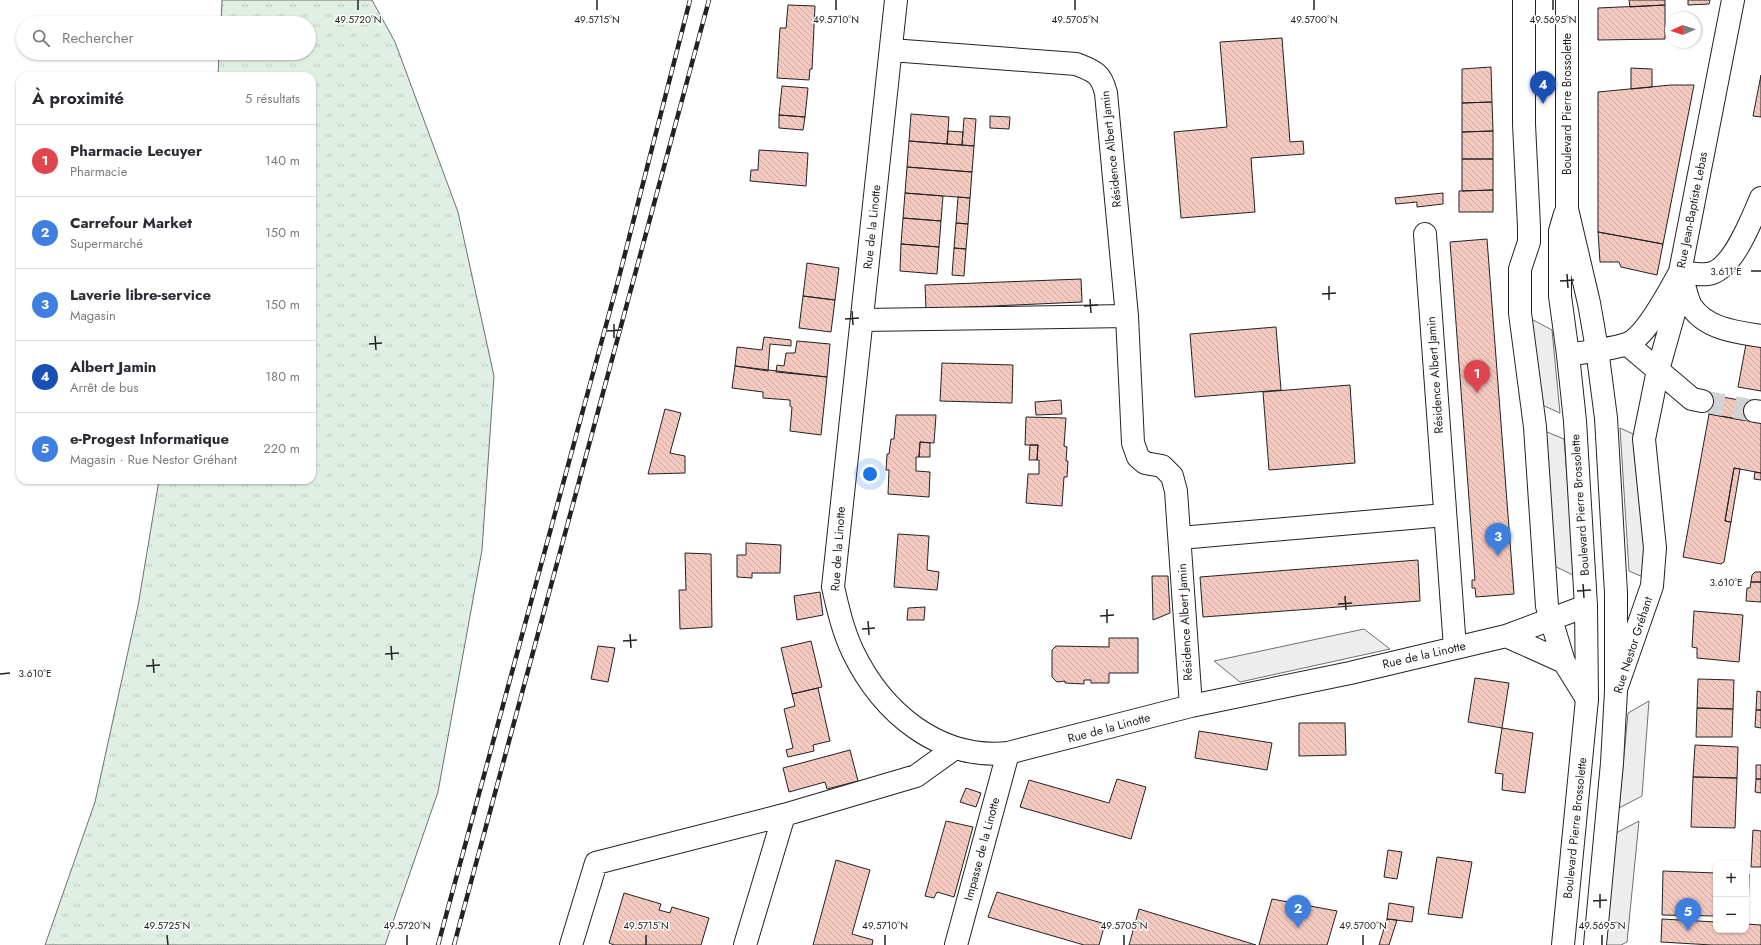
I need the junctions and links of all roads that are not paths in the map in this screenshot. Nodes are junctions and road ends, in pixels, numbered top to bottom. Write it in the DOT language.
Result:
graph roads {
  1 [pos="896,0"];
  2 [pos="1524,0"];
  3 [pos="1567,0"];
  4 [pos="1733,0"];
  5 [pos="891,50"];
  6 [pos="1761,198"];
  7 [pos="1567,209"];
  8 [pos="1560,231"];
  9 [pos="1425,234"];
  10 [pos="1529,242"];
  11 [pos="1680,272"];
  12 [pos="1126,316"];
  13 [pos="862,320"];
  14 [pos="1761,336"];
  15 [pos="1627,344"];
  16 [pos="1597,350"];
  17 [pos="1568,355"];
  18 [pos="1658,370"];
  19 [pos="1702,401"];
  20 [pos="1445,515"];
  21 [pos="1180,538"];
  22 [pos="1586,606"];
  23 [pos="1551,619"];
  24 [pos="1506,636"];
  25 [pos="1455,648"];
  26 [pos="1564,662"];
  27 [pos="1616,691"];
  28 [pos="1587,700"];
  29 [pos="1190,706"];
  30 [pos="955,748"];
  31 [pos="1008,753"];
  32 [pos="784,815"];
  33 [pos="571,945"];
  34 [pos="745,945"];
  35 [pos="956,945"];
  36 [pos="1563,945"];
  37 [pos="1595,945"];
  1 -- 5 [label="street, Rue de la Linotte"];
  2 -- 10 [label="street"];
  3 -- 7 [label="street, Boulevard Pierre Brossolette"];
  4 -- 11 [label="street, Rue Jean-Baptiste Lebas"];
  5 -- 12 [label="street, Résidence Albert Jamin"];
  5 -- 13 [label="street, Rue de la Linotte"];
  6 -- 11 [label="street"];
  7 -- 8 [label="street, Boulevard Pierre Brossolette"];
  7 -- 16 [label="street, Boulevard Pierre Brossolette"];
  8 -- 10 [label="street"];
  8 -- 17 [label="street, Boulevard Pierre Brossolette"];
  9 -- 20 [label="street, Résidence Albert Jamin"];
  10 -- 23 [label="street"];
  11 -- 14 [label="street"];
  11 -- 15 [label="street, Rue Jean-Baptiste Lebas"];
  11 -- 18 [label="street, Rue Nestor Gréhant"];
  12 -- 13 [label="street"];
  12 -- 21 [label="street, Résidence Albert Jamin"];
  13 -- 30 [label="street, Rue de la Linotte"];
  15 -- 16 [label="street"];
  15 -- 18 [label="street"];
  16 -- 17 [label="street"];
  16 -- 27 [label="street, Boulevard Pierre Brossolette"];
  17 -- 22 [label="street, Boulevard Pierre Brossolette"];
  18 -- 19 [label="street"];
  18 -- 27 [label="street, Rue Nestor Gréhant"];
  20 -- 21 [label="street"];
  20 -- 25 [label="street, Résidence Albert Jamin"];
  21 -- 29 [label="street, Résidence Albert Jamin"];
  22 -- 23 [label="street, Rue de la Linotte"];
  22 -- 28 [label="street, Boulevard Pierre Brossolette"];
  23 -- 24 [label="street, Rue de la Linotte"];
  23 -- 26 [label="street"];
  24 -- 25 [label="street, Rue de la Linotte"];
  24 -- 26 [label="street"];
  25 -- 29 [label="street, Rue de la Linotte"];
  26 -- 28 [label="street"];
  27 -- 37 [label="street, Rue Nestor Gréhant"];
  28 -- 36 [label="street, Boulevard Pierre Brossolette"];
  29 -- 31 [label="street, Rue de la Linotte"];
  30 -- 31 [label="street, Rue de la Linotte"];
  30 -- 32 [label="street"];
  31 -- 35 [label="street, Impasse de la Linotte"];
  32 -- 33 [label="street"];
  32 -- 34 [label="street"];
}
